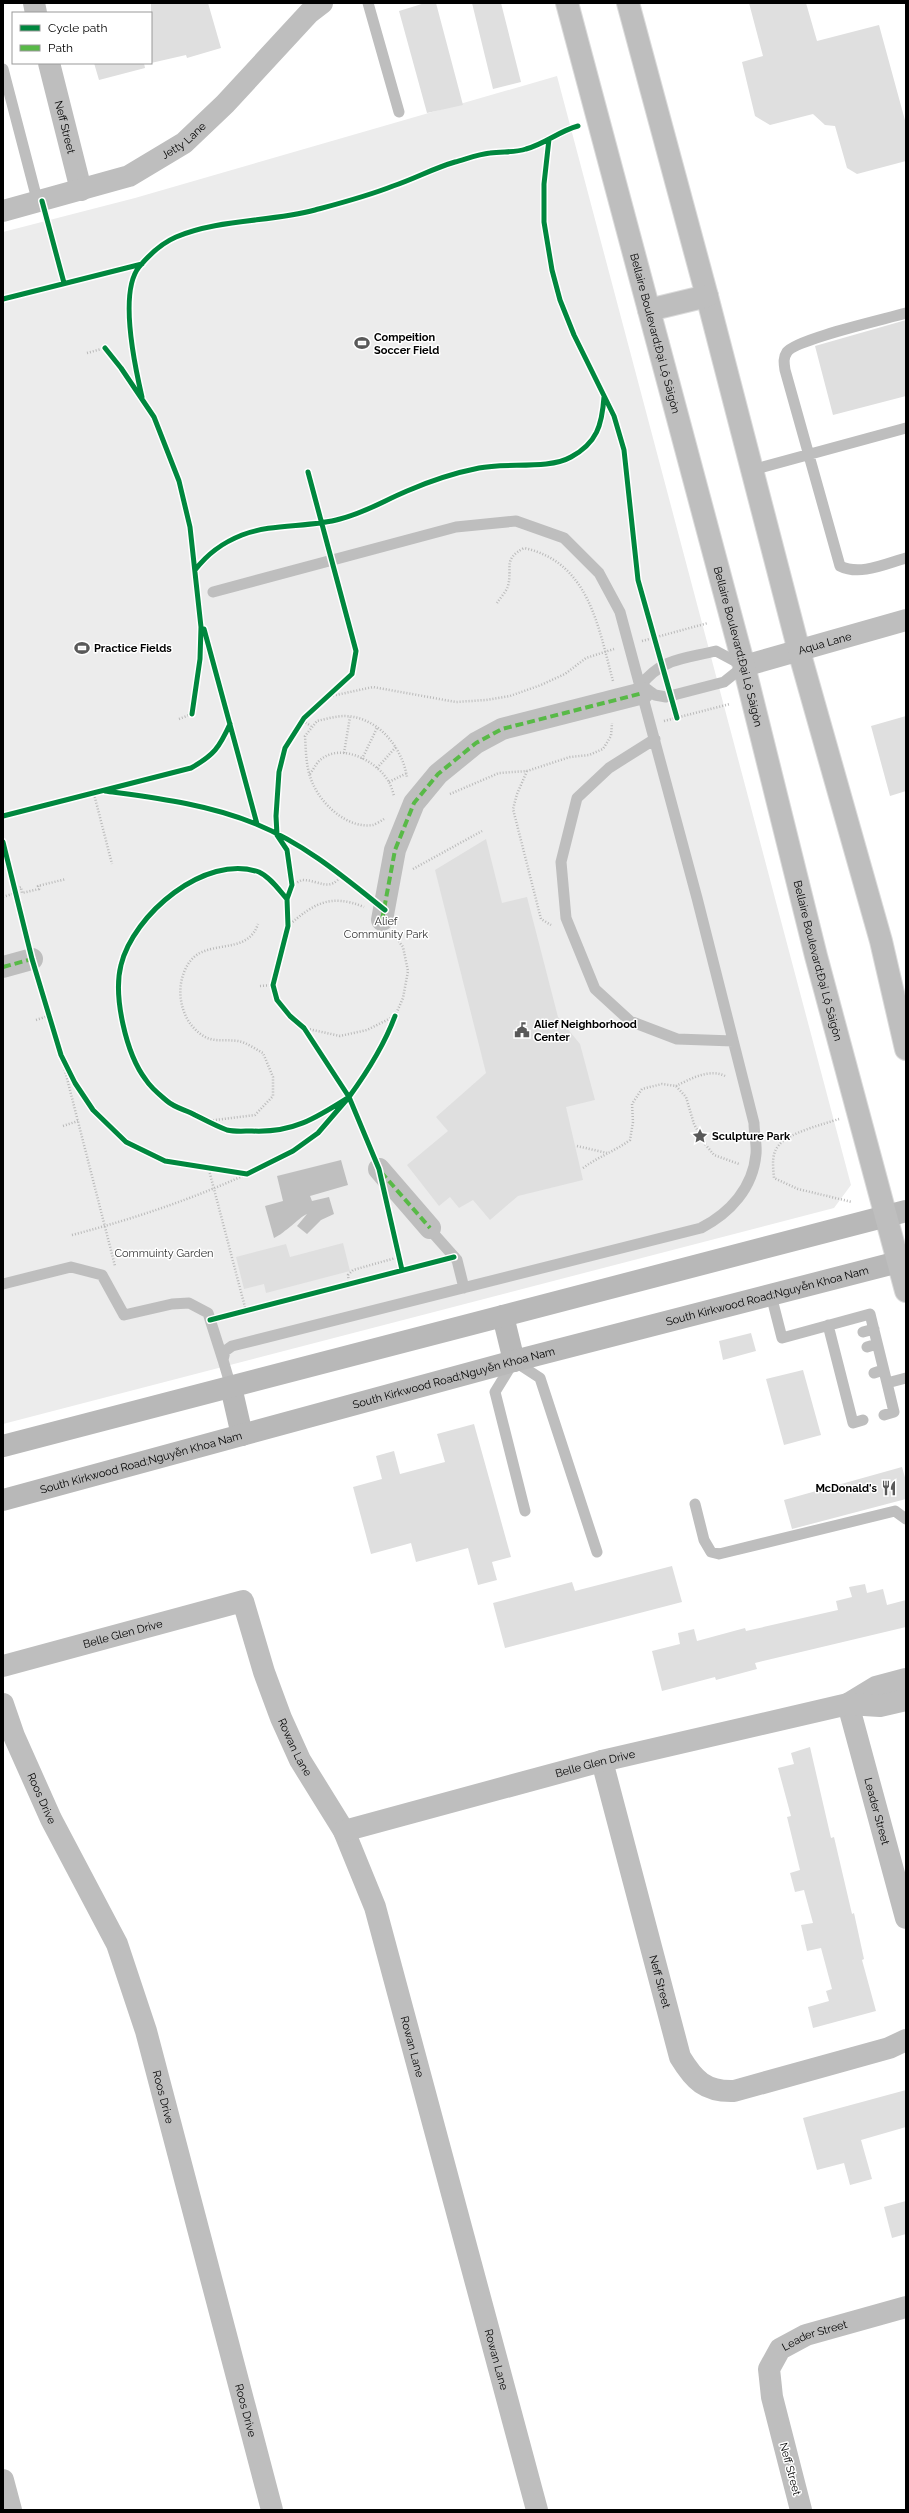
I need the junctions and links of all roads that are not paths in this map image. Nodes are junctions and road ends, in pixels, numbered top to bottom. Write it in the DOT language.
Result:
graph roads {
  1 [pos="322,3"];
  2 [pos="368,3"];
  3 [pos="567,3"];
  4 [pos="628,3"];
  5 [pos="49,64"];
  6 [pos="3,69"];
  7 [pos="399,112"];
  8 [pos="81,190"];
  9 [pos="38,203"];
  10 [pos="3,211"];
  11 [pos="707,296"];
  12 [pos="649,310"];
  13 [pos="906,313"];
  14 [pos="906,428"];
  15 [pos="807,456"];
  16 [pos="752,470"];
  17 [pos="906,558"];
  18 [pos="213,592"];
  19 [pos="906,620"];
  20 [pos="799,651"];
  21 [pos="744,666"];
  22 [pos="642,689"];
  23 [pos="655,739"];
  24 [pos="382,920"];
  25 [pos="32,959"];
  26 [pos="3,967"];
  27 [pos="732,1041"];
  28 [pos="906,1049"];
  29 [pos="379,1169"];
  30 [pos="896,1214"];
  31 [pos="432,1231"];
  32 [pos="902,1261"];
  33 [pos="3,1284"];
  34 [pos="464,1288"];
  35 [pos="906,1291"];
  36 [pos="771,1295"];
  37 [pos="503,1316"];
  38 [pos="828,1325"];
  39 [pos="223,1360"];
  40 [pos="514,1362"];
  41 [pos="906,1378"];
  42 [pos="231,1387"];
  43 [pos="885,1391"];
  44 [pos="884,1415"];
  45 [pos="863,1420"];
  46 [pos="242,1435"];
  47 [pos="3,1446"];
  48 [pos="3,1500"];
  49 [pos="695,1504"];
  50 [pos="525,1511"];
  51 [pos="906,1519"];
  52 [pos="596,1552"];
  53 [pos="243,1601"];
  54 [pos="3,1666"];
  55 [pos="906,1679"];
  56 [pos="906,1700"];
  57 [pos="3,1704"];
  58 [pos="848,1704"];
  59 [pos="602,1761"];
  60 [pos="344,1830"];
  61 [pos="906,1918"];
  62 [pos="906,2040"];
  63 [pos="906,2307"];
  64 [pos="780,2428"];
  65 [pos="3,2480"];
  66 [pos="11,2510"];
  67 [pos="272,2510"];
  68 [pos="537,2510"];
  69 [pos="801,2510"];
  1 -- 8 [label="street, Jetty Lane"];
  2 -- 7 [label="lane"];
  3 -- 12 [label="street, Bellaire Boulevard;Đại Lộ Sàigòn"];
  4 -- 11 [label="street"];
  5 -- 8 [label="street, Neff Street"];
  6 -- 9 [label="lane"];
  8 -- 9 [label="street, Jetty Lane"];
  9 -- 10 [label="street, Jetty Lane"];
  11 -- 12 [label="street"];
  11 -- 16 [label="street"];
  12 -- 21 [label="street, Bellaire Boulevard;Đại Lộ Sàigòn"];
  13 -- 15 [label="lane"];
  14 -- 15 [label="lane"];
  15 -- 16 [label="lane"];
  15 -- 17 [label="lane"];
  16 -- 20 [label="street"];
  18 -- 22 [label="lane"];
  19 -- 20 [label="street, Aqua Lane"];
  20 -- 21 [label="street, Aqua Lane"];
  20 -- 28 [label="street"];
  21 -- 22 [label="lane"];
  21 -- 22 [label="lane"];
  21 -- 30 [label="street, Bellaire Boulevard;Đại Lộ Sàigòn"];
  22 -- 23 [label="lane"];
  22 -- 24 [label="street"];
  23 -- 27 [label="lane"];
  23 -- 27 [label="lane"];
  25 -- 26 [label="street"];
  27 -- 34 [label="lane"];
  29 -- 31 [label="street"];
  30 -- 32 [label="street, Bellaire Boulevard;Đại Lộ Sàigòn"];
  30 -- 37 [label="main road"];
  31 -- 34 [label="lane"];
  32 -- 35 [label="street, Bellaire Boulevard;Đại Lộ Sàigòn"];
  32 -- 36 [label="main road, South Kirkwood Road;Nguyễn Khoa Nam"];
  33 -- 39 [label="lane"];
  34 -- 39 [label="lane"];
  36 -- 38 [label="lane"];
  36 -- 40 [label="main road, South Kirkwood Road;Nguyễn Khoa Nam"];
  37 -- 40 [label="main road"];
  37 -- 42 [label="main road"];
  38 -- 43 [label="lane"];
  38 -- 45 [label="lane"];
  39 -- 42 [label="lane"];
  40 -- 46 [label="main road, South Kirkwood Road;Nguyễn Khoa Nam"];
  40 -- 50 [label="lane"];
  40 -- 52 [label="lane"];
  41 -- 43 [label="lane"];
  42 -- 46 [label="main road"];
  42 -- 47 [label="main road"];
  43 -- 44 [label="lane"];
  46 -- 48 [label="main road, South Kirkwood Road;Nguyễn Khoa Nam"];
  49 -- 51 [label="lane"];
  53 -- 54 [label="street, Belle Glen Drive"];
  53 -- 60 [label="street, Rowan Lane"];
  55 -- 58 [label="street, Belle Glen Drive"];
  56 -- 58 [label="street, Belle Glen Drive"];
  57 -- 67 [label="street, Roos Drive"];
  58 -- 59 [label="street, Belle Glen Drive"];
  58 -- 61 [label="street, Leader Street"];
  59 -- 60 [label="street, Belle Glen Drive"];
  59 -- 62 [label="street, Neff Street"];
  60 -- 68 [label="street, Rowan Lane"];
  63 -- 64 [label="street, Leader Street"];
  64 -- 69 [label="street, Neff Street"];
  65 -- 66 [label="street"];
}
